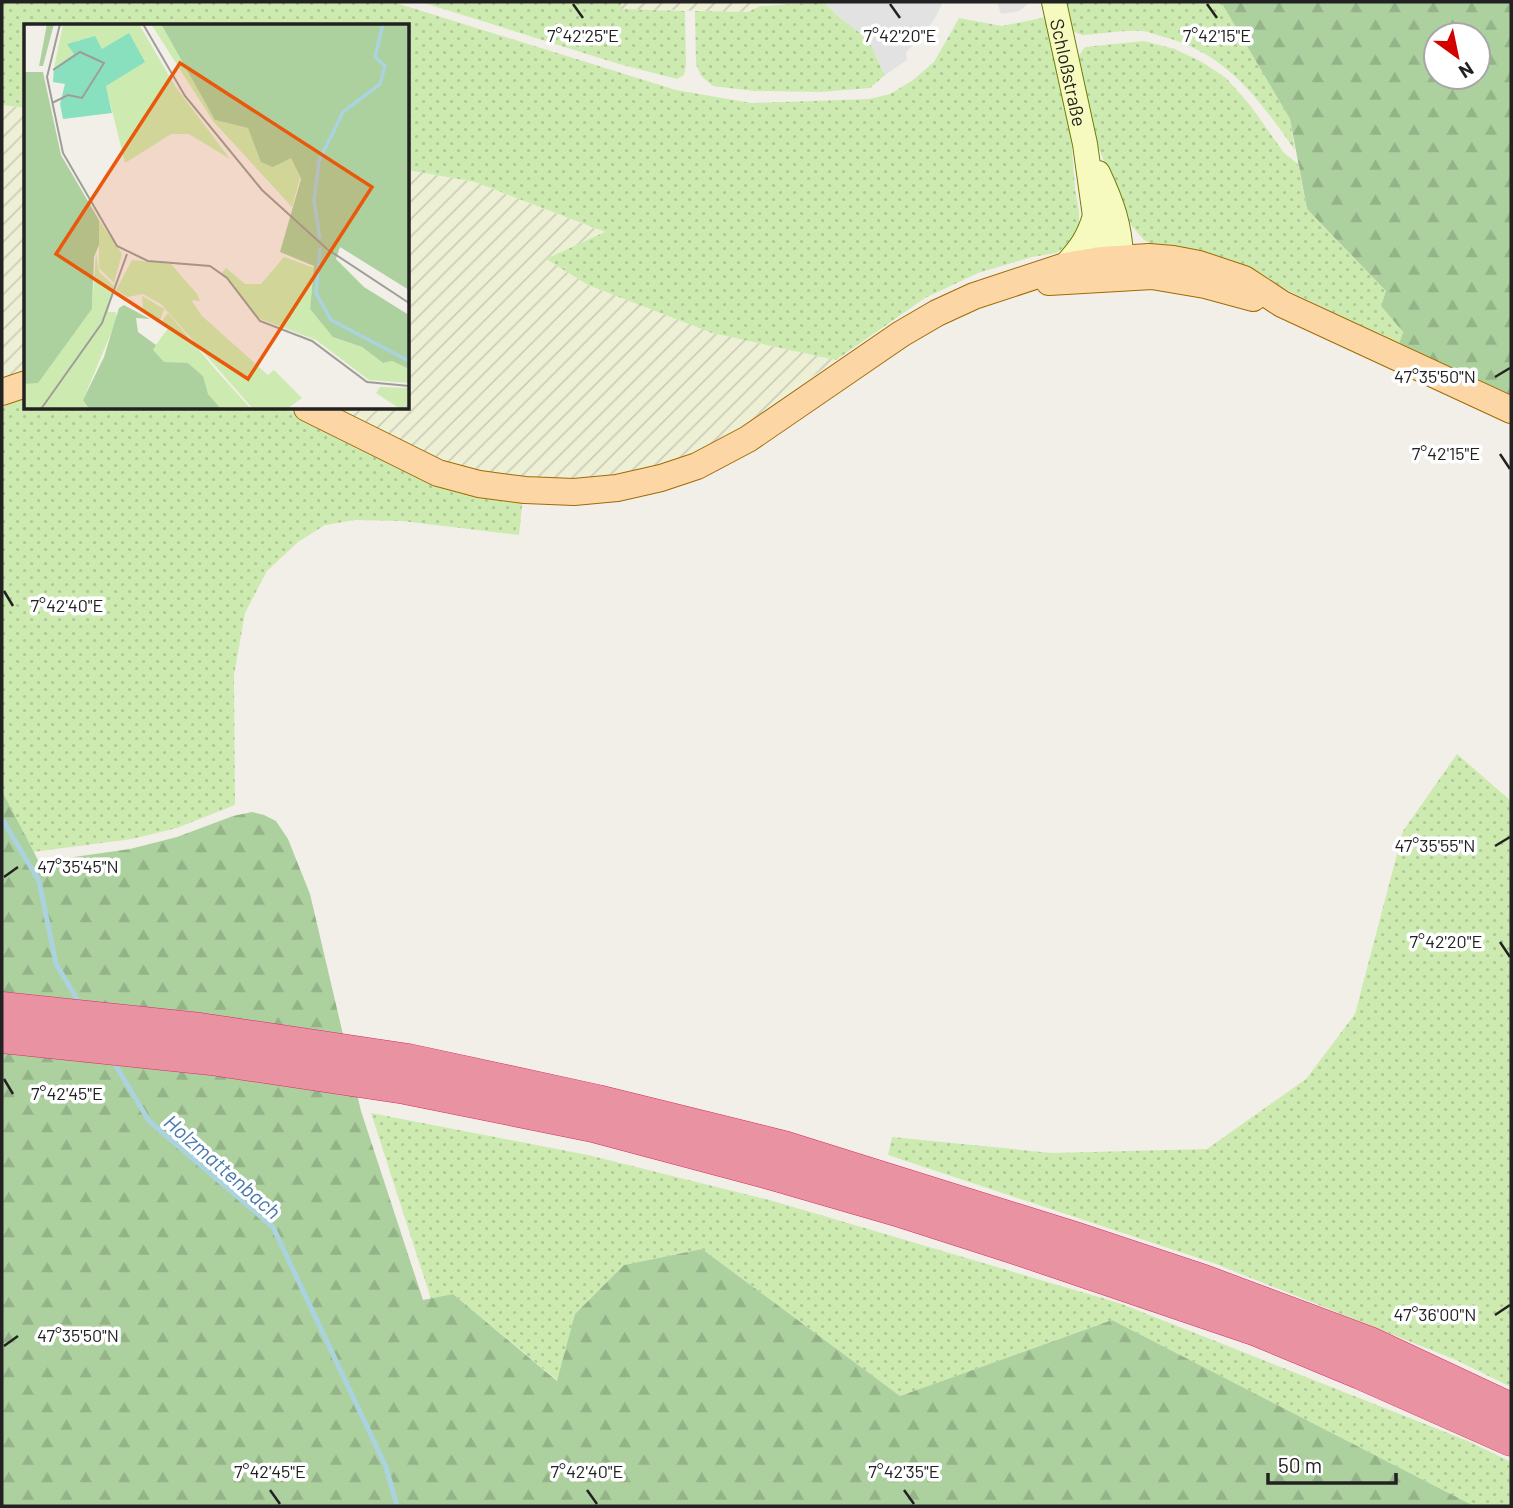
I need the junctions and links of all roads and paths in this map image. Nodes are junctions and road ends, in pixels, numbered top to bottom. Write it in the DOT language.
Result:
graph roads {
  1 [pos="1054,2"];
  2 [pos="1086,144"];
  3 [pos="1095,216"];
  4 [pos="1121,258"];
  5 [pos="1065,266"];
  6 [pos="1152,276"];
  7 [pos="1024,279"];
  8 [pos="1282,304"];
  9 [pos="24,385"];
  10 [pos="2,392"];
  11 [pos="311,410"];
  12 [pos="1511,410"];
  13 [pos="2,1008"];
  14 [pos="2,1037"];
  15 [pos="780,1161"];
  16 [pos="1511,1409"];
  17 [pos="1511,1440"];
  1 -- 2 [label="street, Schloßstraße"];
  2 -- 3 [label="street, Schloßstraße"];
  2 -- 4 [label="street, Schloßstraße"];
  3 -- 4 [label="street, Schloßstraße"];
  3 -- 5 [label="street"];
  4 -- 5 [label="main road"];
  4 -- 6 [label="main road"];
  4 -- 8 [label="main road"];
  5 -- 7 [label="main road"];
  6 -- 7 [label="main road"];
  6 -- 8 [label="main road"];
  7 -- 11 [label="main road"];
  8 -- 12 [label="main road"];
  9 -- 10 [label="main road"];
  13 -- 15 [label="highway"];
  14 -- 15 [label="highway"];
  15 -- 16 [label="highway"];
  15 -- 17 [label="highway"];
}
